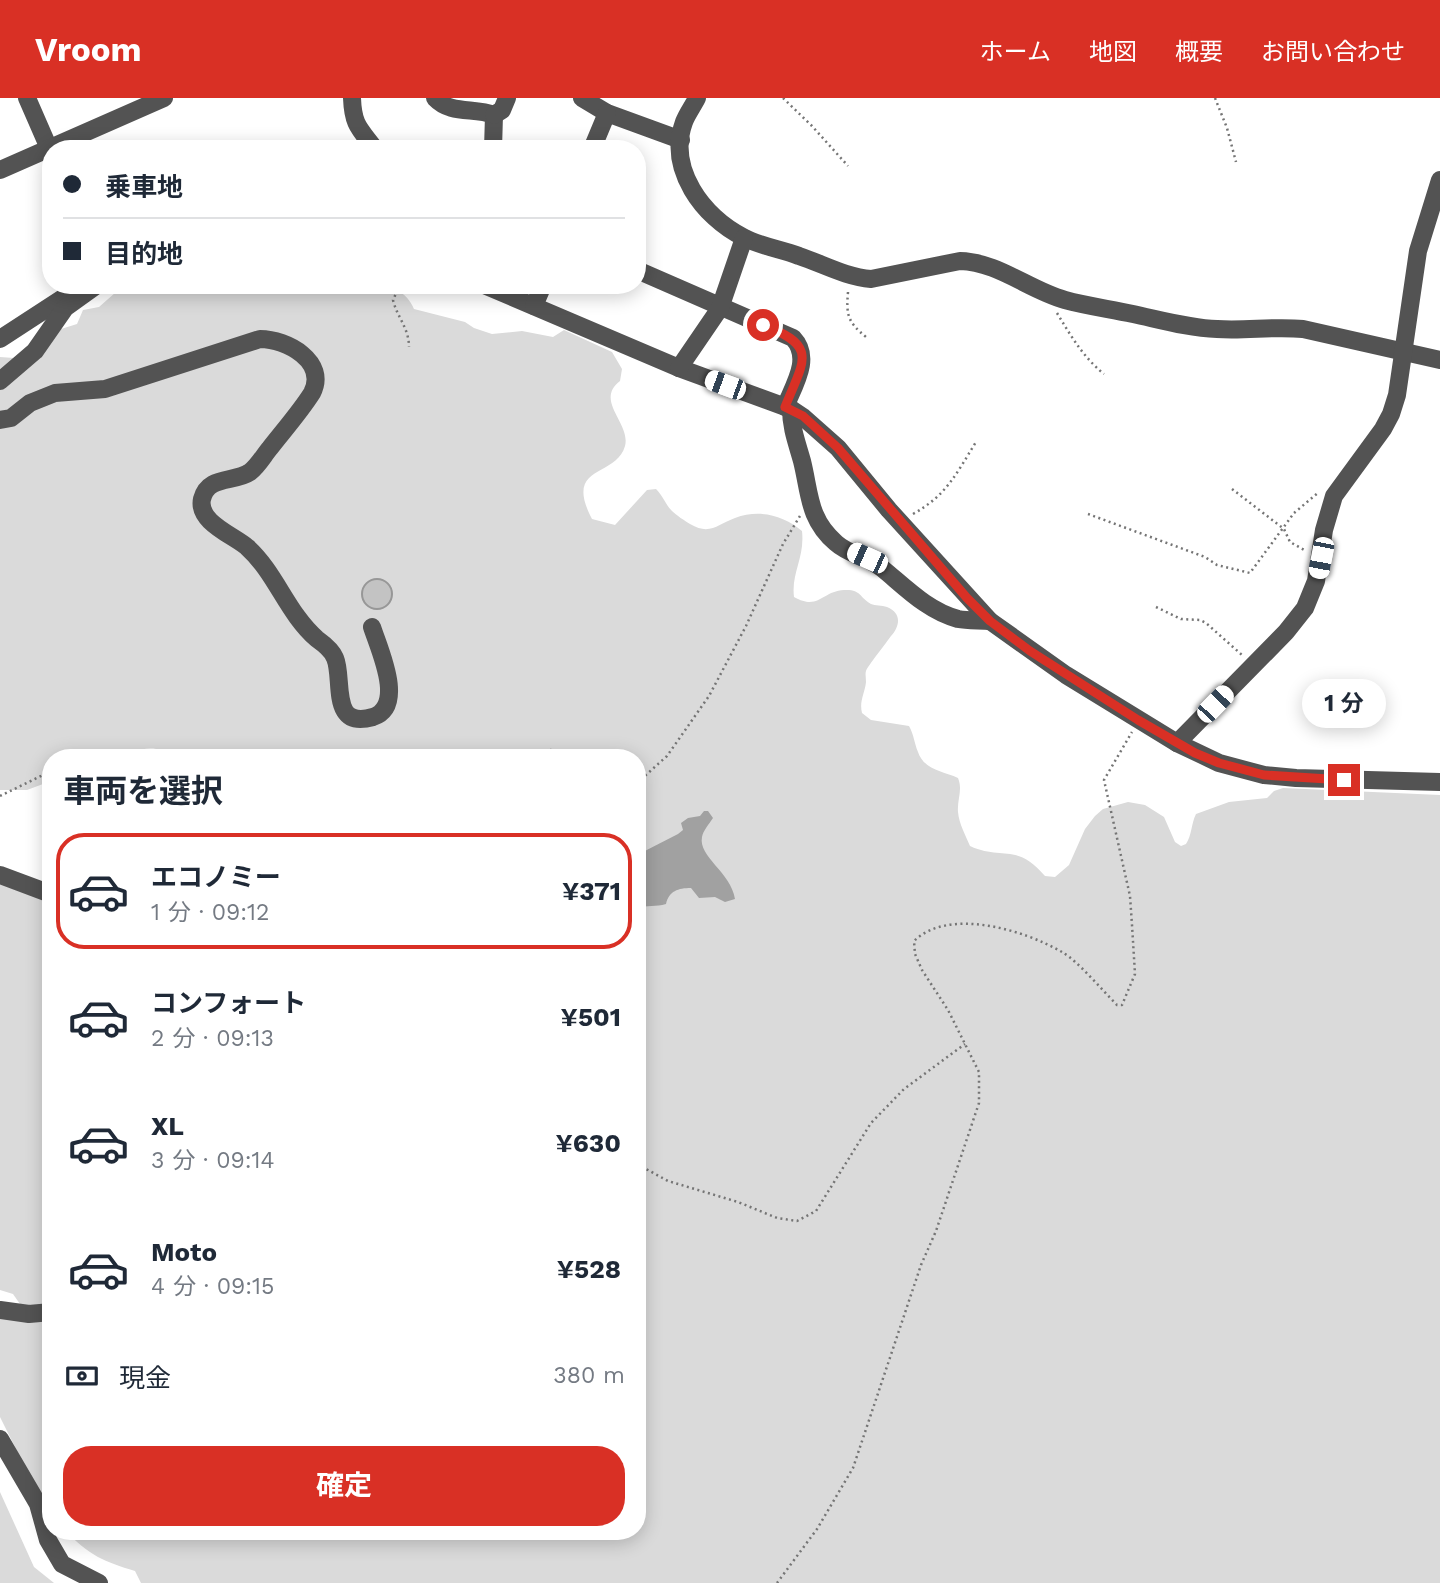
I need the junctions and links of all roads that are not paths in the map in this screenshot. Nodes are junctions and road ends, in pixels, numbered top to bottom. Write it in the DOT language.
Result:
graph roads {
  1 [pos="27,98"];
  2 [pos="164,98"];
  3 [pos="352,98"];
  4 [pos="435,98"];
  5 [pos="507,98"];
  6 [pos="582,98"];
  7 [pos="697,98"];
  8 [pos="604,107"];
  9 [pos="494,115"];
  10 [pos="45,140"];
  11 [pos="74,140"];
  12 [pos="367,140"];
  13 [pos="493,140"];
  14 [pos="595,140"];
  15 [pos="681,140"];
  16 [pos="42,154"];
  17 [pos="0,170"];
  18 [pos="1440,180"];
  19 [pos="744,238"];
  20 [pos="646,275"];
  21 [pos="68,294"];
  22 [pos="84,294"];
  23 [pos="505,294"];
  24 [pos="539,294"];
  25 [pos="534,306"];
  26 [pos="720,308"];
  27 [pos="0,340"];
  28 [pos="1405,351"];
  29 [pos="1440,360"];
  30 [pos="679,368"];
  31 [pos="0,381"];
  32 [pos="788,408"];
  33 [pos="0,420"];
  34 [pos="990,621"];
  35 [pos="372,626"];
  36 [pos="1177,743"];
  37 [pos="1440,782"];
  38 [pos="0,875"];
  39 [pos="42,891"];
  40 [pos="0,1310"];
  41 [pos="42,1313"];
  42 [pos="0,1438"];
  43 [pos="42,1518"];
  44 [pos="48,1540"];
  45 [pos="99,1583"];
  1 -- 10 [label="street"];
  2 -- 11 [label="street"];
  3 -- 12 [label="street"];
  4 -- 9 [label="street"];
  5 -- 9 [label="street"];
  6 -- 8 [label="street"];
  7 -- 15 [label="street"];
  8 -- 14 [label="street"];
  8 -- 15 [label="street"];
  9 -- 13 [label="street"];
  15 -- 19 [label="street"];
  16 -- 17 [label="street"];
  18 -- 28 [label="street"];
  19 -- 26 [label="street"];
  19 -- 28 [label="street"];
  20 -- 26 [label="street"];
  21 -- 27 [label="street"];
  22 -- 31 [label="street"];
  23 -- 25 [label="street"];
  24 -- 25 [label="street"];
  25 -- 30 [label="street"];
  26 -- 30 [label="street"];
  26 -- 32 [label="street"];
  28 -- 29 [label="street"];
  28 -- 36 [label="street"];
  30 -- 32 [label="street"];
  32 -- 34 [label="street"];
  32 -- 34 [label="street"];
  33 -- 35 [label="street"];
  34 -- 36 [label="street"];
  36 -- 37 [label="street"];
  38 -- 39 [label="street"];
  40 -- 41 [label="street"];
  42 -- 43 [label="street"];
  44 -- 45 [label="street"];
}
